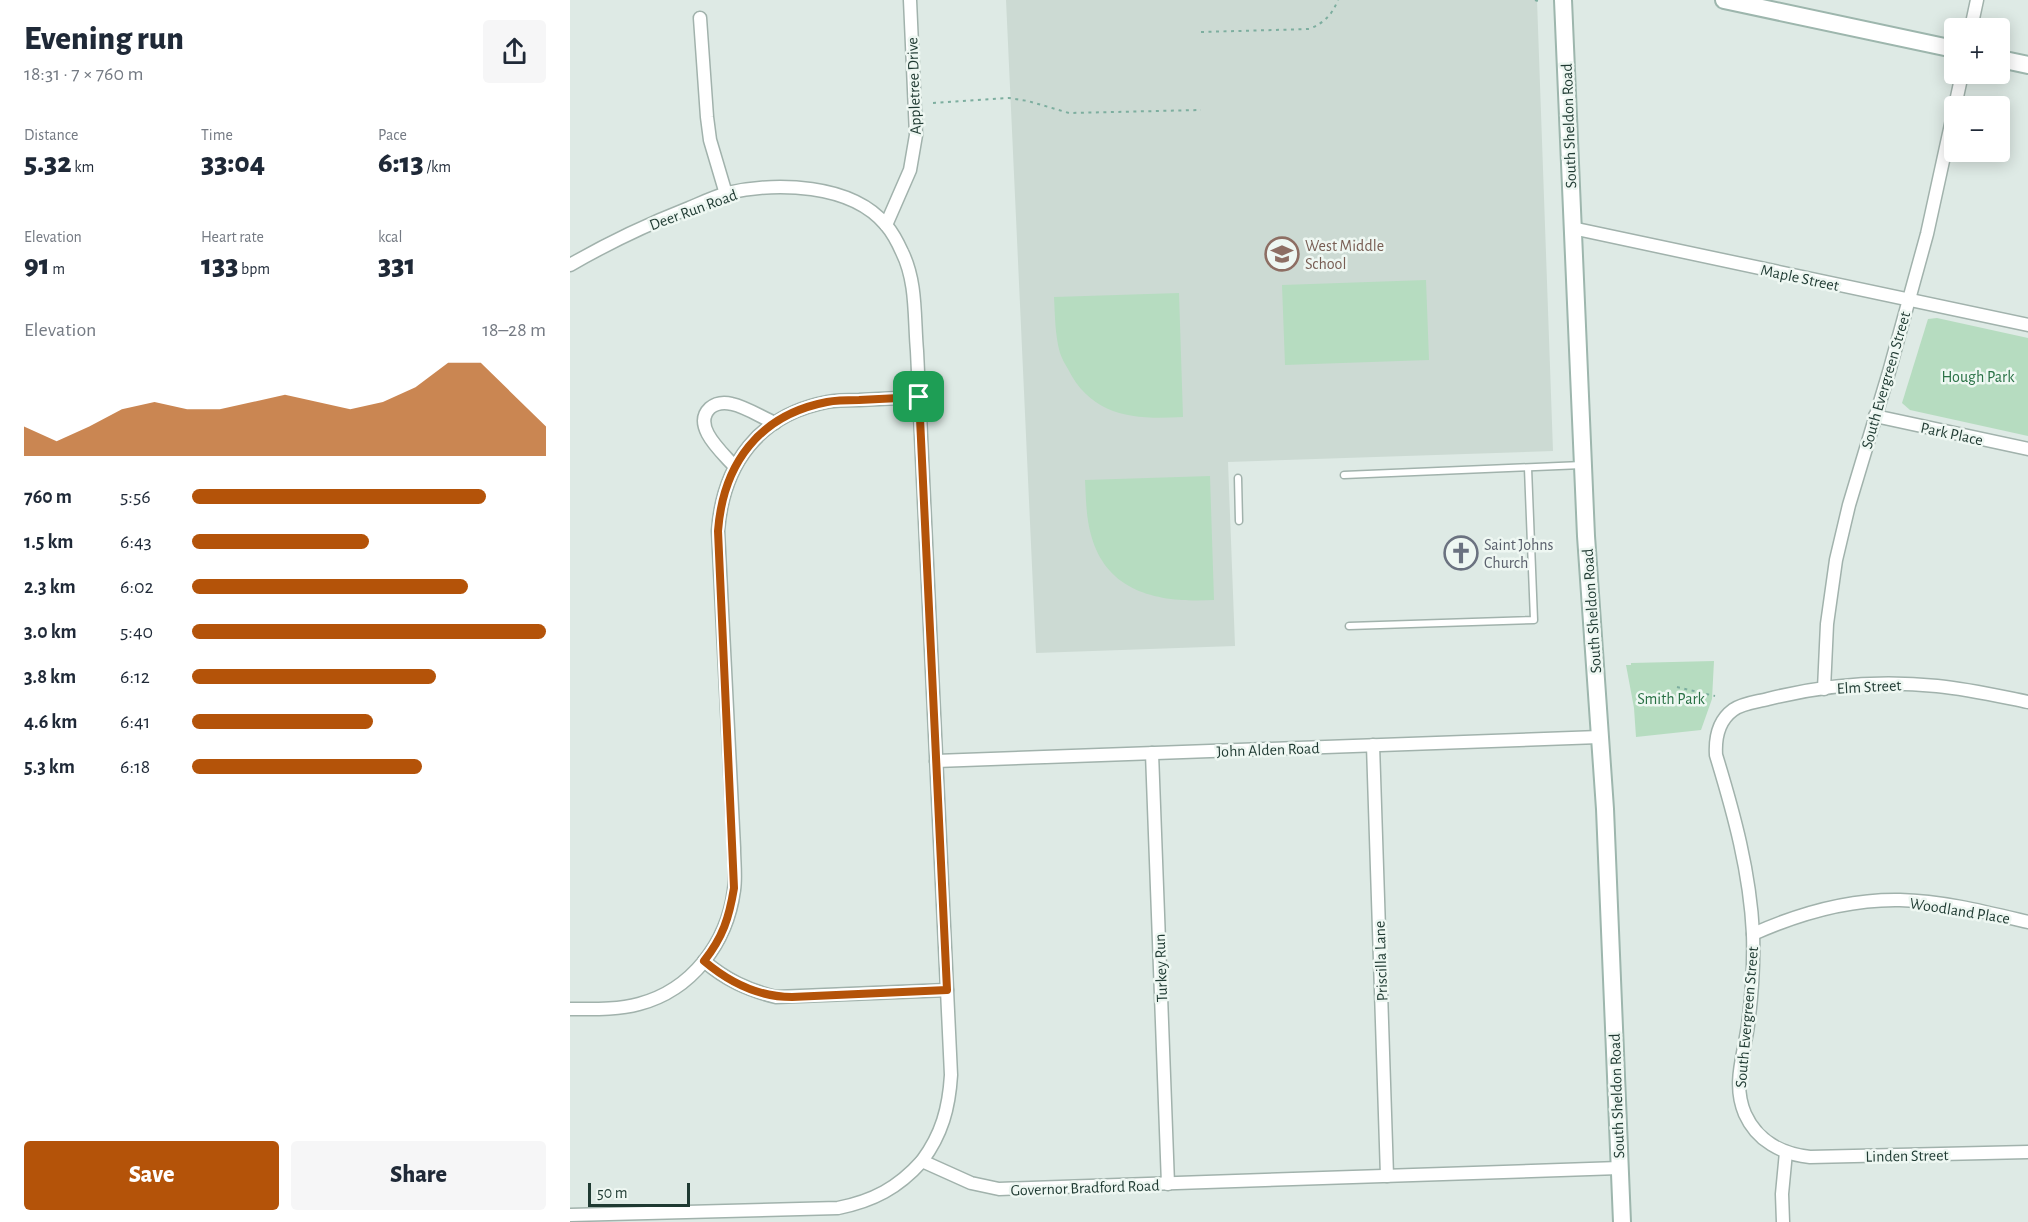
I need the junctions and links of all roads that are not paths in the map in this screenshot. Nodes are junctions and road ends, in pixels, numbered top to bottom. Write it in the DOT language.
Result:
graph roads {
  1 [pos="910,0"];
  2 [pos="1563,0"];
  3 [pos="1724,0"];
  4 [pos="1977,0"];
  5 [pos="700,18"];
  6 [pos="1973,18"];
  7 [pos="1944,48"];
  8 [pos="2010,61"];
  9 [pos="2028,65"];
  10 [pos="1960,84"];
  11 [pos="726,194"];
  12 [pos="886,225"];
  13 [pos="1572,228"];
  14 [pos="570,265"];
  15 [pos="1909,300"];
  16 [pos="2028,325"];
  17 [pos="919,397"];
  18 [pos="1875,416"];
  19 [pos="775,423"];
  20 [pos="2028,449"];
  21 [pos="1583,465"];
  22 [pos="734,466"];
  23 [pos="1528,468"];
  24 [pos="1344,475"];
  25 [pos="1238,478"];
  26 [pos="1239,521"];
  27 [pos="1349,626"];
  28 [pos="1824,688"];
  29 [pos="2028,702"];
  30 [pos="1720,726"];
  31 [pos="1599,737"];
  32 [pos="1373,745"];
  33 [pos="1152,753"];
  34 [pos="936,760"];
  35 [pos="2028,922"];
  36 [pos="1753,934"];
  37 [pos="704,961"];
  38 [pos="947,990"];
  39 [pos="570,1009"];
  40 [pos="1786,1152"];
  41 [pos="2028,1152"];
  42 [pos="922,1161"];
  43 [pos="1619,1168"];
  44 [pos="1387,1176"];
  45 [pos="1168,1184"];
  46 [pos="570,1215"];
  47 [pos="735,1217"];
  48 [pos="1622,1222"];
  49 [pos="1783,1222"];
  1 -- 12 [label="street, Appletree Drive"];
  2 -- 13 [label="main road, South Sheldon Road"];
  3 -- 7 [label="main road"];
  4 -- 6 [label="street"];
  5 -- 11 [label="street"];
  8 -- 9 [label="main road"];
  10 -- 15 [label="street, South Evergreen Street"];
  11 -- 12 [label="street, Deer Run Road"];
  11 -- 14 [label="street, Deer Run Road"];
  12 -- 17 [label="street"];
  13 -- 15 [label="street, Maple Street"];
  13 -- 21 [label="main road, South Sheldon Road"];
  15 -- 16 [label="street, Maple Street"];
  15 -- 18 [label="street, South Evergreen Street"];
  17 -- 19 [label="street"];
  17 -- 34 [label="street"];
  18 -- 20 [label="street, Park Place"];
  18 -- 28 [label="street, South Evergreen Street"];
  19 -- 22 [label="street"];
  19 -- 22 [label="street"];
  21 -- 23 [label="lane"];
  21 -- 31 [label="main road, South Sheldon Road"];
  22 -- 37 [label="street"];
  23 -- 24 [label="lane"];
  23 -- 27 [label="lane"];
  25 -- 26 [label="lane"];
  28 -- 29 [label="street, Elm Street"];
  28 -- 30 [label="street, Elm Street"];
  30 -- 36 [label="street, South Evergreen Street"];
  31 -- 32 [label="street, John Alden Road"];
  31 -- 43 [label="main road, South Sheldon Road"];
  32 -- 33 [label="street, John Alden Road"];
  32 -- 44 [label="street, Priscilla Lane"];
  33 -- 34 [label="street, John Alden Road"];
  33 -- 45 [label="street, Turkey Run"];
  34 -- 38 [label="street"];
  35 -- 36 [label="street, Woodland Place"];
  36 -- 40 [label="street, South Evergreen Street"];
  37 -- 38 [label="street"];
  37 -- 39 [label="street"];
  38 -- 42 [label="street"];
  40 -- 41 [label="street, Linden Street"];
  40 -- 49 [label="street"];
  42 -- 45 [label="street, Governor Bradford Road"];
  42 -- 47 [label="street"];
  43 -- 44 [label="street, Governor Bradford Road"];
  43 -- 48 [label="main road, South Sheldon Road"];
  44 -- 45 [label="street, Governor Bradford Road"];
  46 -- 47 [label="street"];
}
